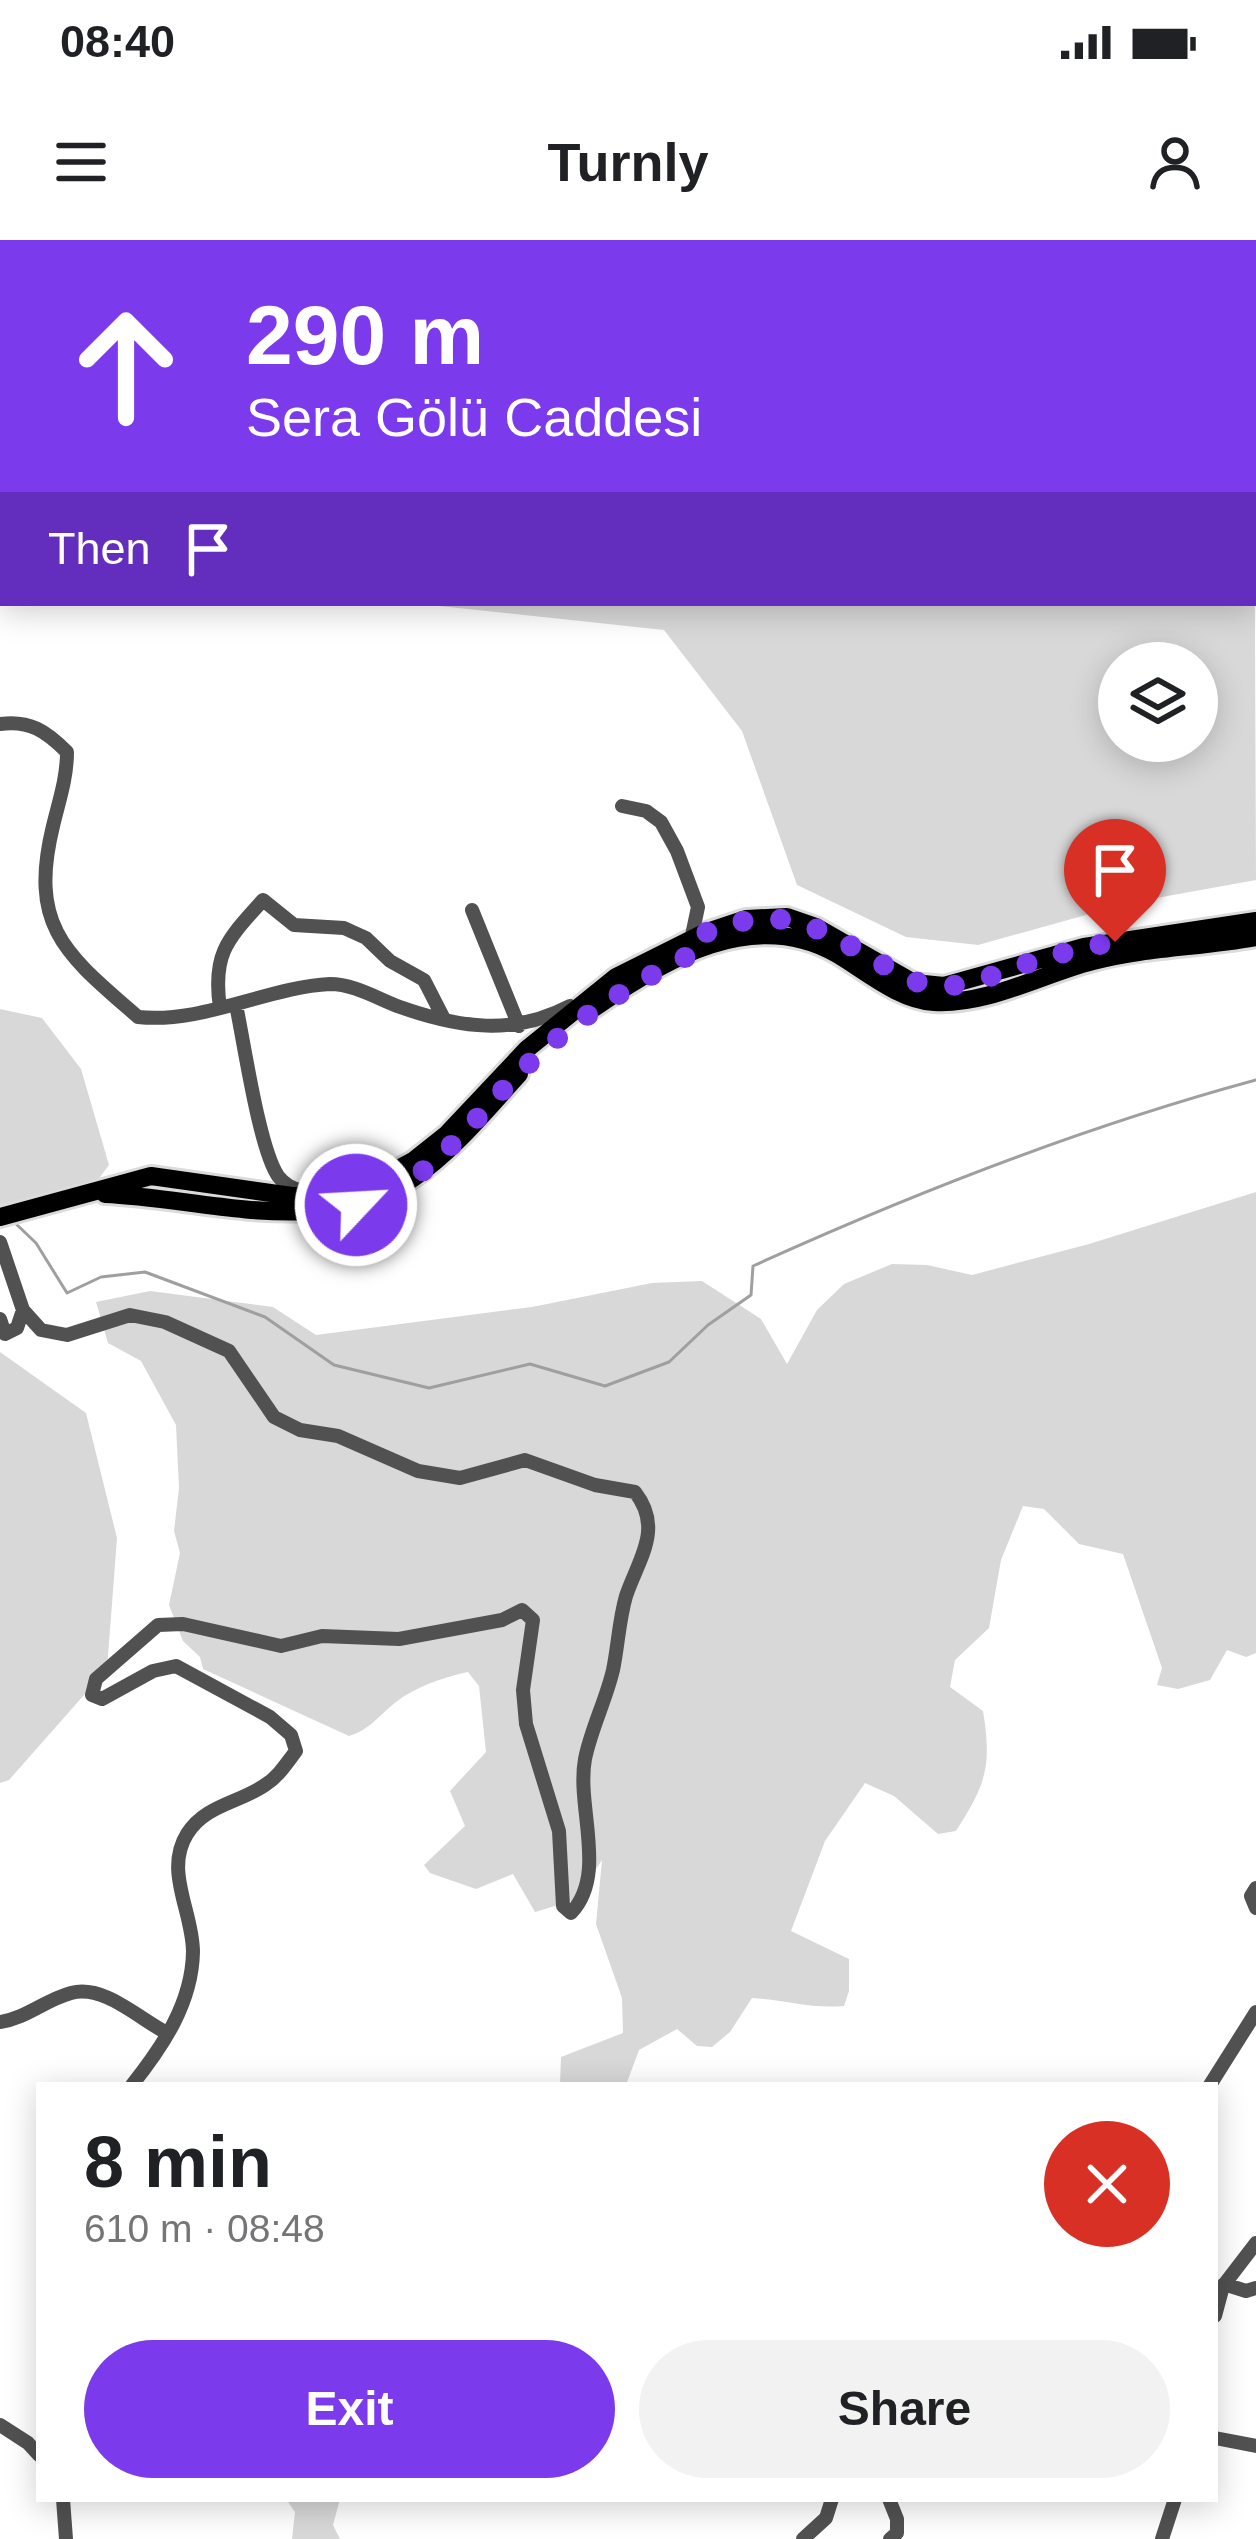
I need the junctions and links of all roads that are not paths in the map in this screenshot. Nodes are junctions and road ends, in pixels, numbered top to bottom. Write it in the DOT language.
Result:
graph roads {
  1 [pos="0,724"];
  2 [pos="622,806"];
  3 [pos="472,910"];
  4 [pos="1256,921"];
  5 [pos="1256,937"];
  6 [pos="690,947"];
  7 [pos="615,994"];
  8 [pos="590,996"];
  9 [pos="228,1006"];
  10 [pos="444,1019"];
  11 [pos="519,1025"];
  12 [pos="450,1148"];
  13 [pos="412,1161"];
  14 [pos="88,1193"];
  15 [pos="0,1217"];
  16 [pos="0,1242"];
  17 [pos="23,1310"];
  18 [pos="0,1319"];
  19 [pos="1256,1888"];
  20 [pos="1256,1909"];
  21 [pos="1256,2012"];
  22 [pos="0,2022"];
  23 [pos="166,2033"];
  24 [pos="134,2082"];
  25 [pos="1212,2082"];
  26 [pos="1256,2243"];
  27 [pos="1224,2284"];
  28 [pos="1256,2288"];
  29 [pos="1218,2305"];
  30 [pos="0,2425"];
  31 [pos="1218,2439"];
  32 [pos="1256,2446"];
  33 [pos="36,2453"];
  34 [pos="63,2502"];
  35 [pos="79,2502"];
  36 [pos="831,2502"];
  37 [pos="890,2502"];
  38 [pos="1174,2502"];
  39 [pos="66,2532"];
  40 [pos="803,2539"];
  41 [pos="890,2539"];
  42 [pos="1162,2539"];
  1 -- 9 [label="street"];
  2 -- 6 [label="street"];
  3 -- 11 [label="street"];
  4 -- 6 [label="main road"];
  5 -- 6 [label="main road"];
  6 -- 7 [label="main road"];
  6 -- 8 [label="main road"];
  7 -- 8 [label="street"];
  7 -- 12 [label="main road"];
  8 -- 11 [label="street"];
  8 -- 13 [label="main road"];
  9 -- 10 [label="street"];
  9 -- 10 [label="street"];
  9 -- 13 [label="street"];
  10 -- 11 [label="street"];
  12 -- 13 [label="street"];
  12 -- 14 [label="main road"];
  13 -- 14 [label="main road"];
  14 -- 15 [label="main road"];
  16 -- 17 [label="street"];
  17 -- 18 [label="street"];
  17 -- 23 [label="street"];
  19 -- 20 [label="street"];
  21 -- 25 [label="street"];
  22 -- 23 [label="street"];
  23 -- 24 [label="street"];
  26 -- 27 [label="street"];
  27 -- 28 [label="street"];
  27 -- 29 [label="street"];
  30 -- 33 [label="street"];
  31 -- 32 [label="street"];
  34 -- 39 [label="street"];
  35 -- 39 [label="street"];
  36 -- 40 [label="street"];
  37 -- 41 [label="street"];
  38 -- 42 [label="street"];
}
